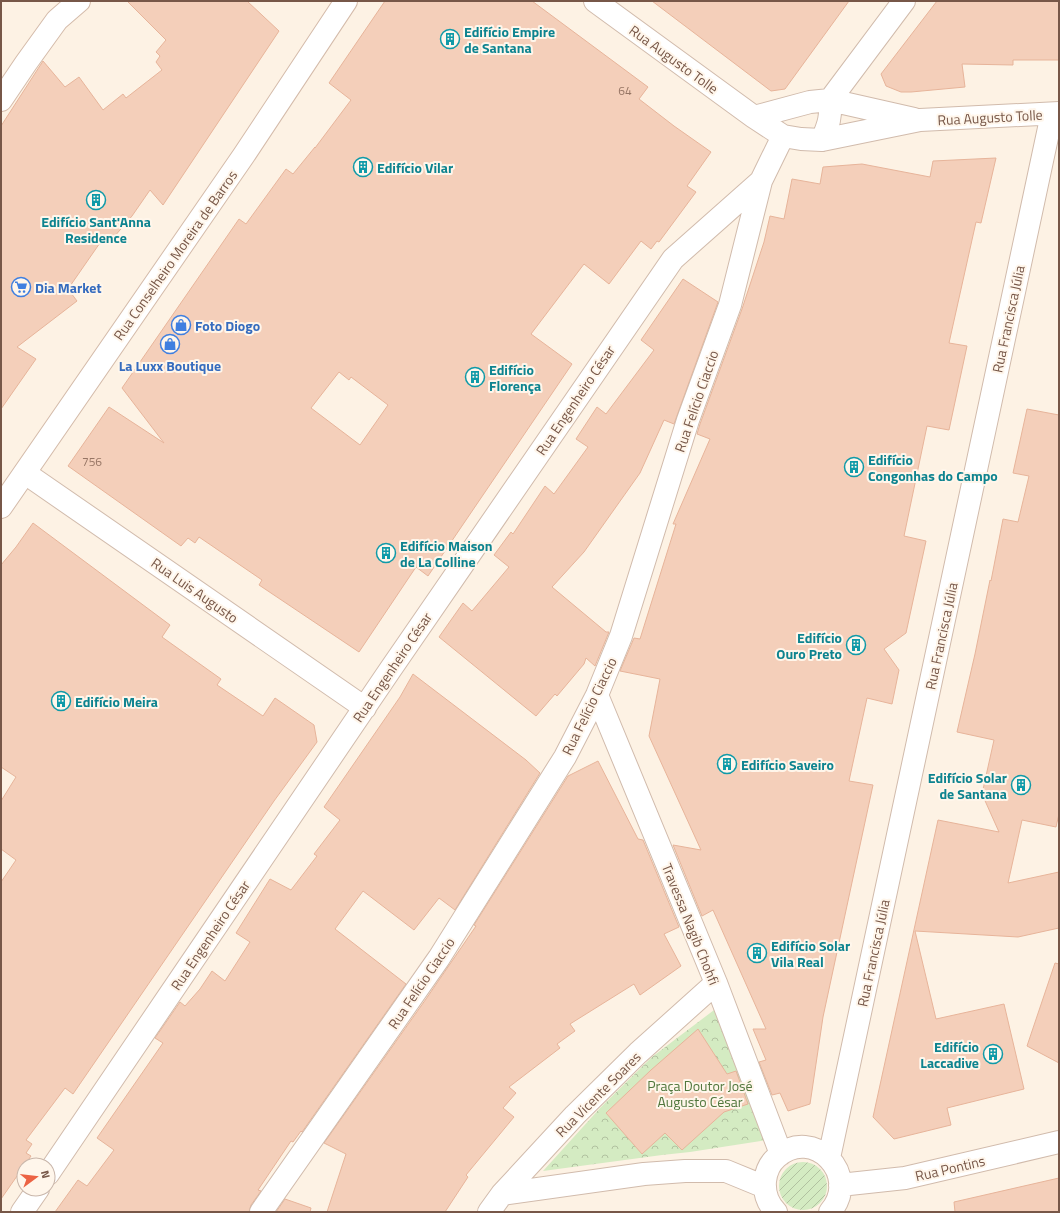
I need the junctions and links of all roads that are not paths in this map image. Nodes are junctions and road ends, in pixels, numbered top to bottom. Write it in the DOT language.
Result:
graph roads {
  1 [pos="79,1"];
  2 [pos="346,1"];
  3 [pos="595,1"];
  4 [pos="904,1"];
  5 [pos="1,100"];
  6 [pos="830,100"];
  7 [pos="1056,113"];
  8 [pos="754,117"];
  9 [pos="920,120"];
  10 [pos="783,136"];
  11 [pos="822,140"];
  12 [pos="761,182"];
  13 [pos="25,473"];
  14 [pos="1,508"];
  15 [pos="597,696"];
  16 [pos="365,708"];
  17 [pos="716,983"];
  18 [pos="1059,1142"];
  19 [pos="781,1154"];
  20 [pos="829,1158"];
  21 [pos="56,1162"];
  22 [pos="840,1185"];
  23 [pos="765,1187"];
  24 [pos="502,1194"];
  25 [pos="32,1197"];
  26 [pos="22,1212"];
  27 [pos="262,1212"];
  28 [pos="489,1212"];
  29 [pos="776,1212"];
  30 [pos="831,1212"];
  1 -- 5 [label="street"];
  2 -- 13 [label="street, Rua Conselheiro Moreira de Barros"];
  3 -- 8 [label="street, Rua Augusto Tolle"];
  4 -- 6 [label="street"];
  6 -- 8 [label="street, Rua Augusto Tolle"];
  6 -- 9 [label="street, Rua Augusto Tolle"];
  6 -- 11 [label="street"];
  7 -- 9 [label="street, Rua Augusto Tolle"];
  7 -- 20 [label="street, Rua Francisca Júlia"];
  8 -- 10 [label="street, Rua Augusto Tolle"];
  9 -- 11 [label="street, Rua Augusto Tolle"];
  10 -- 11 [label="street, Rua Augusto Tolle"];
  10 -- 12 [label="street, Rua Felício Ciaccio"];
  12 -- 15 [label="street, Rua Felício Ciaccio"];
  12 -- 16 [label="street, Rua Engenheiro César"];
  13 -- 14 [label="street, Rua Conselheiro Moreira de Barros"];
  13 -- 16 [label="street, Rua Luis Augusto"];
  15 -- 17 [label="street, Travessa Nagib Chohfi"];
  15 -- 27 [label="street, Rua Felício Ciaccio"];
  16 -- 21 [label="street, Rua Engenheiro César"];
  17 -- 19 [label="street, Travessa Nagib Chohfi"];
  17 -- 24 [label="street, Rua Vicente Soares"];
  18 -- 22 [label="street, Rua Pontins"];
  19 -- 20 [label="street"];
  19 -- 23 [label="street"];
  20 -- 22 [label="street"];
  22 -- 30 [label="street"];
  23 -- 24 [label="street"];
  23 -- 29 [label="street"];
  24 -- 28 [label="street, Rua Vicente Soares"];
  25 -- 26 [label="street"];
}
